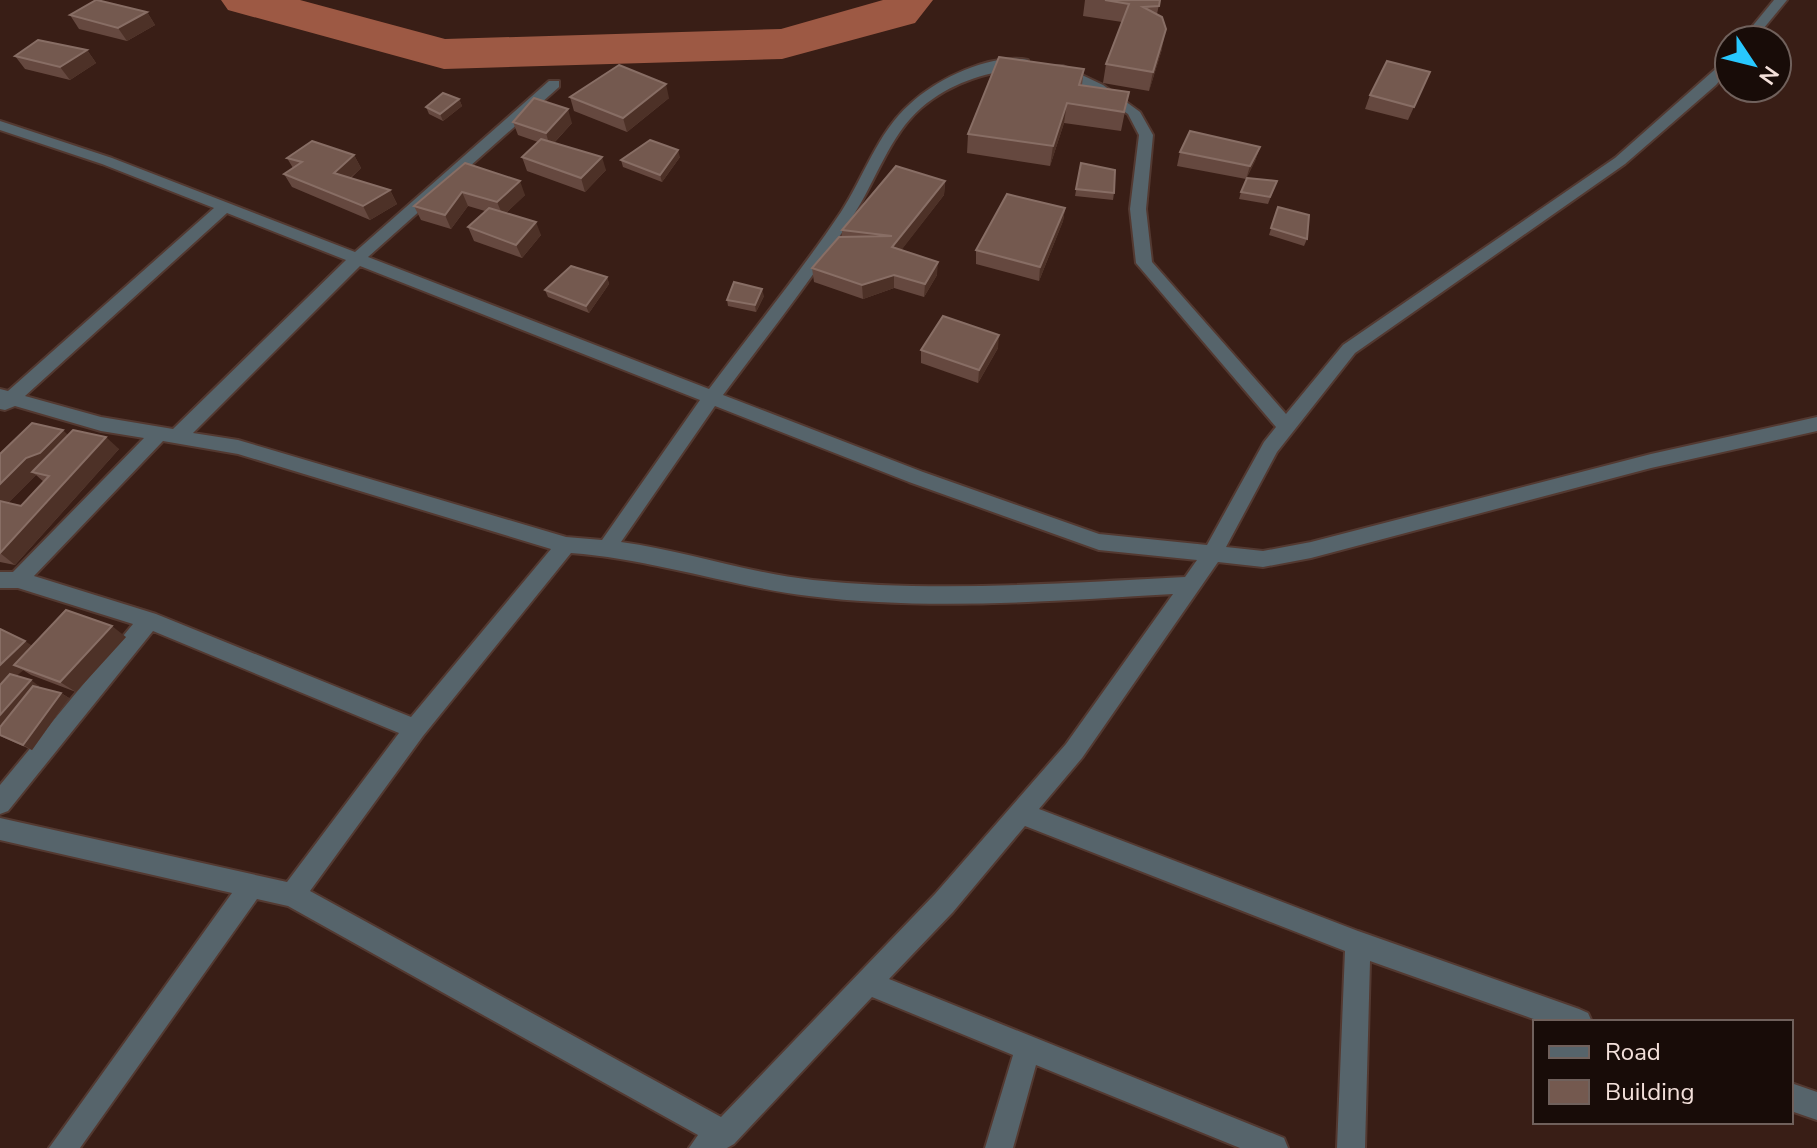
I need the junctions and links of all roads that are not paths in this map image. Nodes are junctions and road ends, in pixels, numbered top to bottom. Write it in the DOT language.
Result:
graph roads {
  1 [pos="1781,0"];
  2 [pos="1761,24"];
  3 [pos="1713,80"];
  4 [pos="554,84"];
  5 [pos="4,131"];
  6 [pos="225,207"];
  7 [pos="358,258"];
  8 [pos="712,398"];
  9 [pos="4,401"];
  10 [pos="1817,424"];
  11 [pos="1286,426"];
  12 [pos="168,436"];
  13 [pos="566,545"];
  14 [pos="608,546"];
  15 [pos="1211,556"];
  16 [pos="9,580"];
  17 [pos="1191,585"];
  18 [pos="149,620"];
  19 [pos="415,729"];
  20 [pos="0,803"];
  21 [pos="1021,813"];
  22 [pos="0,829"];
  23 [pos="252,886"];
  24 [pos="292,895"];
  25 [pos="1358,944"];
  26 [pos="868,983"];
  27 [pos="1573,1020"];
  28 [pos="1028,1048"];
  29 [pos="1793,1098"];
  30 [pos="1817,1106"];
  31 [pos="724,1134"];
  32 [pos="63,1148"];
  33 [pos="703,1148"];
  34 [pos="999,1148"];
  35 [pos="1274,1148"];
  36 [pos="1351,1148"];
  1 -- 2 [label="street"];
  3 -- 11 [label="street"];
  4 -- 7 [label="street"];
  5 -- 6 [label="street"];
  6 -- 7 [label="street"];
  6 -- 9 [label="street"];
  7 -- 8 [label="street"];
  7 -- 12 [label="street"];
  8 -- 11 [label="street"];
  8 -- 14 [label="street"];
  8 -- 15 [label="street"];
  9 -- 12 [label="street"];
  10 -- 15 [label="street"];
  11 -- 15 [label="street"];
  12 -- 13 [label="street"];
  12 -- 16 [label="street"];
  13 -- 14 [label="street"];
  13 -- 19 [label="street"];
  14 -- 17 [label="street"];
  15 -- 17 [label="street"];
  16 -- 18 [label="street"];
  17 -- 21 [label="street"];
  18 -- 19 [label="street"];
  18 -- 20 [label="street"];
  19 -- 24 [label="street"];
  21 -- 25 [label="street"];
  21 -- 26 [label="street"];
  22 -- 23 [label="street"];
  23 -- 24 [label="street"];
  23 -- 32 [label="street"];
  24 -- 31 [label="street"];
  25 -- 27 [label="street"];
  25 -- 36 [label="street"];
  26 -- 28 [label="street"];
  26 -- 31 [label="street"];
  28 -- 34 [label="street"];
  28 -- 35 [label="street"];
  29 -- 30 [label="street"];
  31 -- 33 [label="street"];
}
